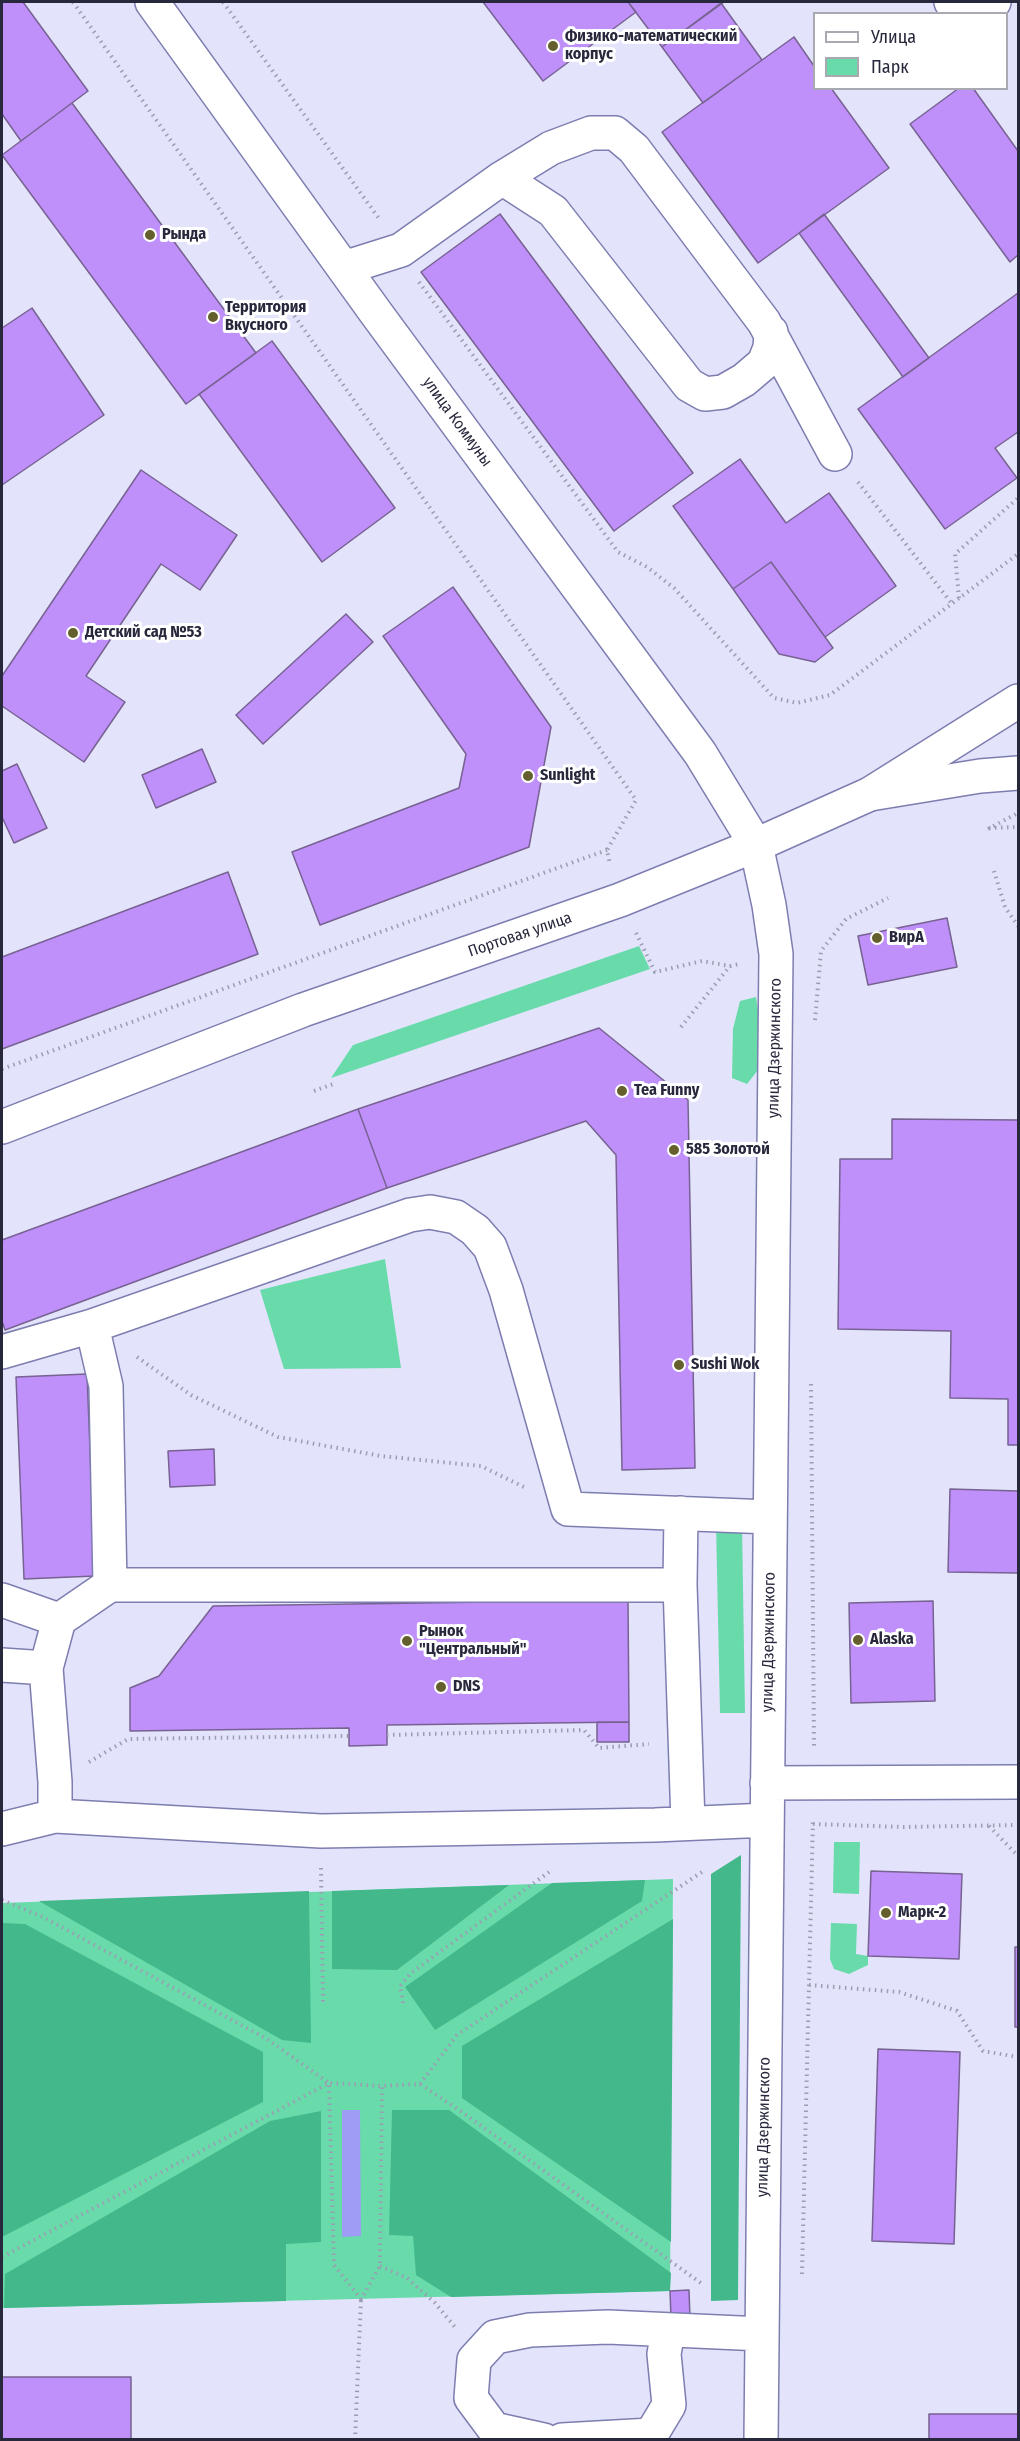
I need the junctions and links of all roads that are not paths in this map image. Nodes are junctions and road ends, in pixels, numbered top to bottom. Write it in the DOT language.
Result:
graph roads {
  1 [pos="152,2"];
  2 [pos="994,2"];
  3 [pos="980,12"];
  4 [pos="502,178"];
  5 [pos="344,268"];
  6 [pos="771,332"];
  7 [pos="835,454"];
  8 [pos="1018,701"];
  9 [pos="1018,772"];
  10 [pos="870,794"];
  11 [pos="756,845"];
  12 [pos="2,1127"];
  13 [pos="92,1326"];
  14 [pos="2,1352"];
  15 [pos="681,1513"];
  16 [pos="770,1517"];
  17 [pos="110,1585"];
  18 [pos="680,1585"];
  19 [pos="2,1600"];
  20 [pos="59,1620"];
  21 [pos="2,1665"];
  22 [pos="46,1668"];
  23 [pos="1018,1782"];
  24 [pos="767,1783"];
  25 [pos="55,1816"];
  26 [pos="767,1820"];
  27 [pos="688,1823"];
  28 [pos="2,1829"];
  29 [pos="668,2331"];
  30 [pos="762,2334"];
  31 [pos="544,2439"];
  32 [pos="562,2439"];
  33 [pos="760,2439"];
  1 -- 5 [label="street, улица Коммуны"];
  2 -- 3 [label="street"];
  4 -- 5 [label="street"];
  4 -- 6 [label="street"];
  4 -- 6 [label="street"];
  5 -- 11 [label="street, улица Коммуны"];
  6 -- 7 [label="street"];
  8 -- 10 [label="street, Портовая улица"];
  9 -- 10 [label="street"];
  10 -- 11 [label="street, Портовая улица"];
  11 -- 12 [label="street, Портовая улица"];
  11 -- 16 [label="street, улица Дзержинского"];
  13 -- 14 [label="street"];
  13 -- 15 [label="street"];
  13 -- 17 [label="street"];
  15 -- 16 [label="street"];
  15 -- 18 [label="street"];
  16 -- 24 [label="street, улица Дзержинского"];
  17 -- 18 [label="street"];
  17 -- 20 [label="street"];
  18 -- 27 [label="street"];
  19 -- 20 [label="street"];
  20 -- 22 [label="street"];
  21 -- 22 [label="street"];
  22 -- 25 [label="street"];
  23 -- 24 [label="street"];
  24 -- 26 [label="street, улица Дзержинского"];
  25 -- 27 [label="street"];
  25 -- 28 [label="street"];
  26 -- 27 [label="street"];
  26 -- 30 [label="street, улица Дзержинского"];
  29 -- 30 [label="street"];
  29 -- 31 [label="street"];
  29 -- 32 [label="street"];
  30 -- 33 [label="street, улица Дзержинского"];
}
